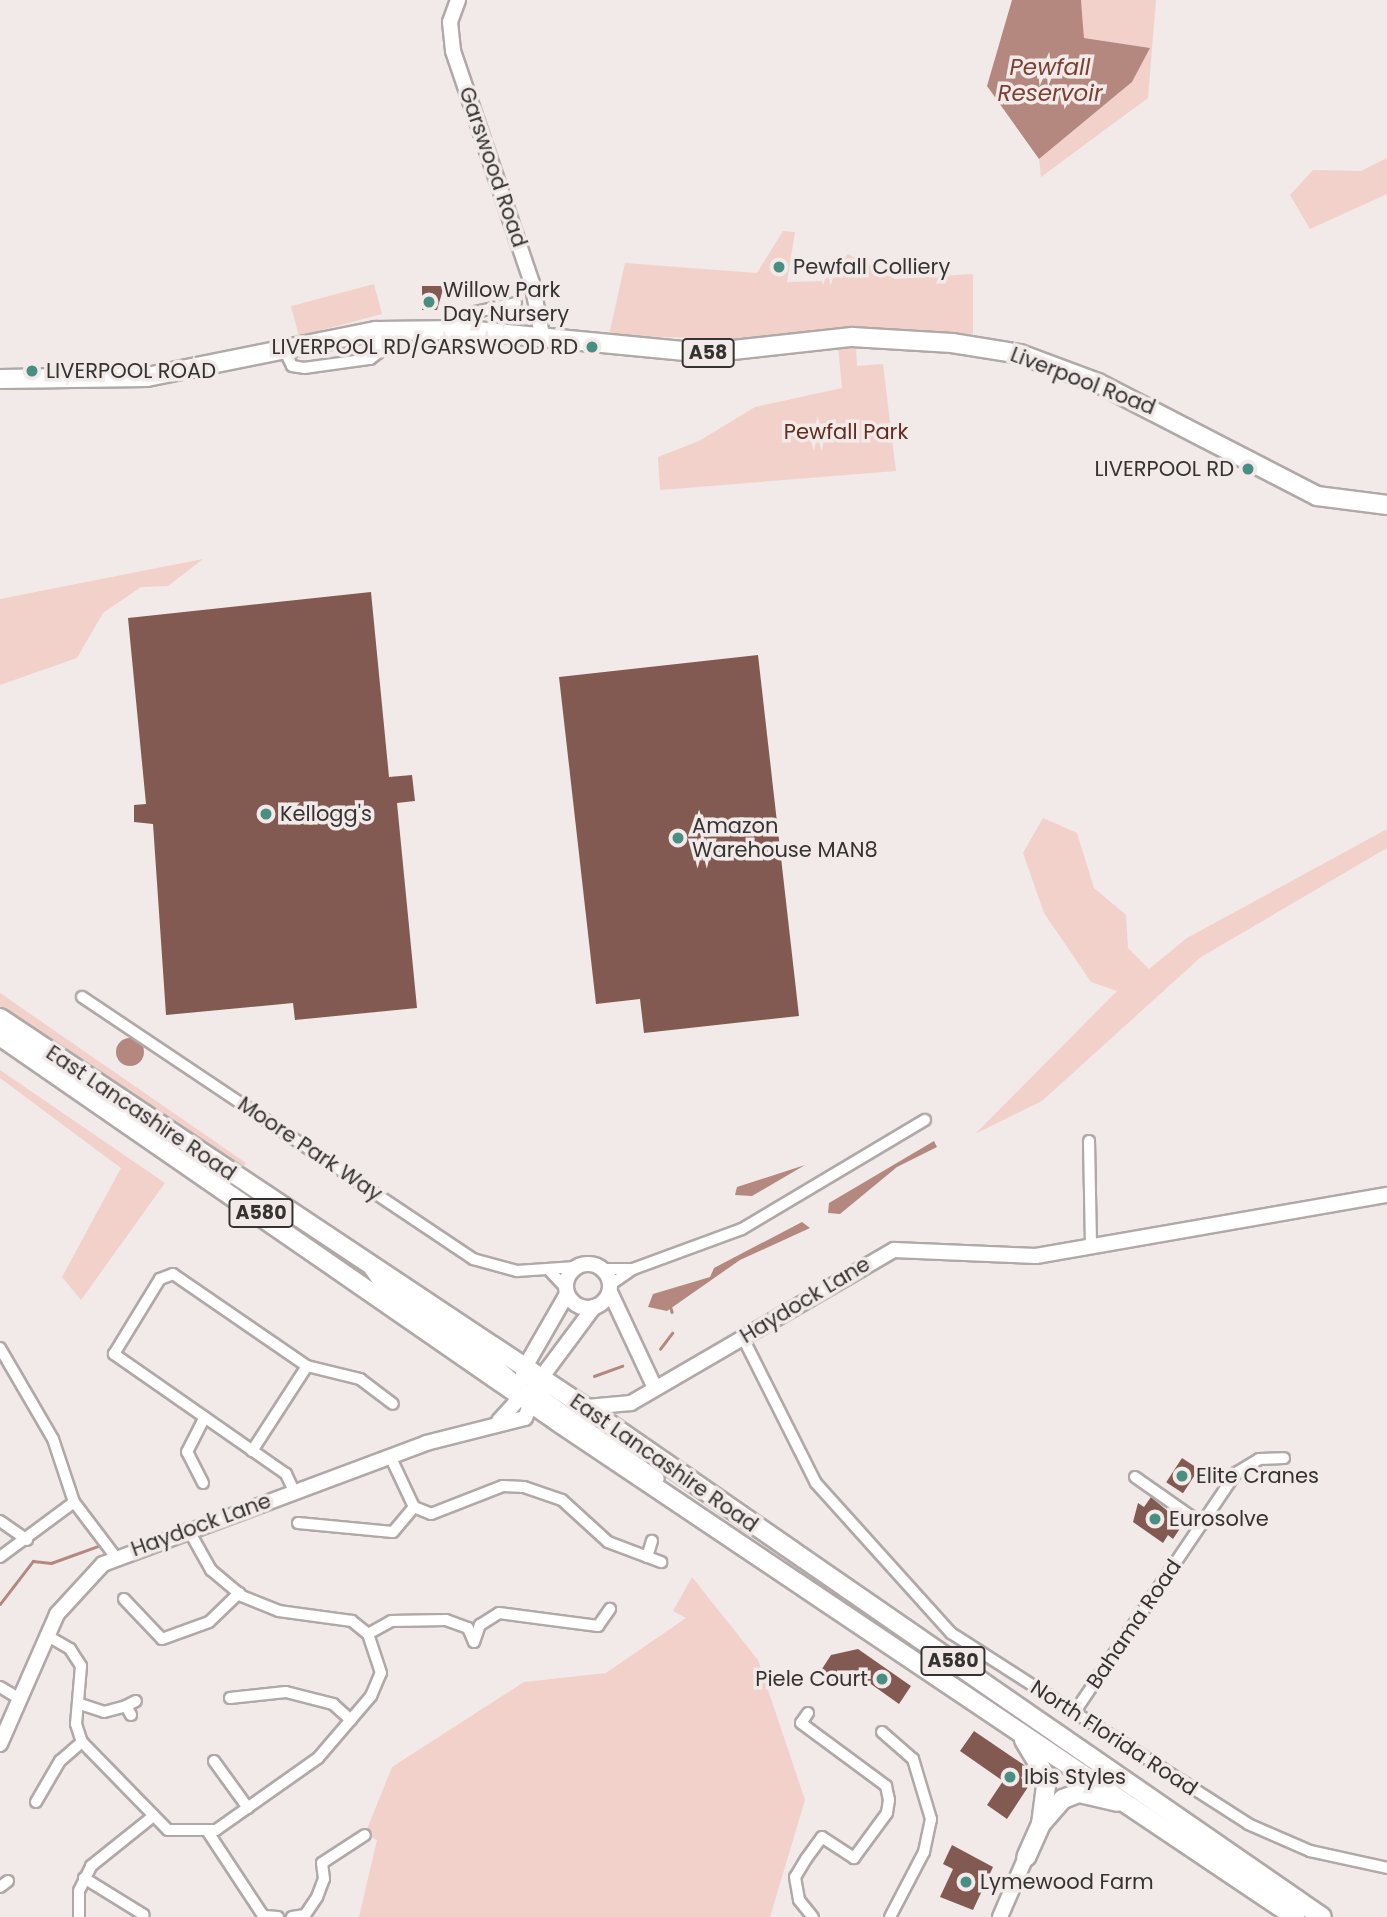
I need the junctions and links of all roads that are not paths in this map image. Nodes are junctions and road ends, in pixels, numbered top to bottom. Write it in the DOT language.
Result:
graph roads {
  1 [pos="458,0"];
  2 [pos="504,295"];
  3 [pos="381,330"];
  4 [pos="466,330"];
  5 [pos="542,335"];
  6 [pos="282,345"];
  7 [pos="0,379"];
  8 [pos="1387,505"];
  9 [pos="82,997"];
  10 [pos="0,1018"];
  11 [pos="0,1036"];
  12 [pos="925,1120"];
  13 [pos="1089,1142"];
  14 [pos="1387,1195"];
  15 [pos="1091,1246"];
  16 [pos="370,1267"];
  17 [pos="576,1267"];
  18 [pos="602,1269"];
  19 [pos="633,1269"];
  20 [pos="550,1271"];
  21 [pos="610,1288"];
  22 [pos="567,1291"];
  23 [pos="597,1306"];
  24 [pos="618,1319"];
  25 [pos="743,1338"];
  26 [pos="2,1355"];
  27 [pos="307,1366"];
  28 [pos="525,1367"];
  29 [pos="655,1388"];
  30 [pos="520,1390"];
  31 [pos="537,1392"];
  32 [pos="631,1403"];
  33 [pos="393,1404"];
  34 [pos="583,1406"];
  35 [pos="205,1417"];
  36 [pos="499,1421"];
  37 [pos="624,1437"];
  38 [pos="252,1451"];
  39 [pos="390,1456"];
  40 [pos="1284,1458"];
  41 [pos="1135,1477"];
  42 [pos="203,1483"];
  43 [pos="294,1491"];
  44 [pos="74,1502"];
  45 [pos="414,1507"];
  46 [pos="0,1521"];
  47 [pos="298,1523"];
  48 [pos="1202,1524"];
  49 [pos="188,1529"];
  50 [pos="27,1540"];
  51 [pos="652,1541"];
  52 [pos="115,1556"];
  53 [pos="0,1557"];
  54 [pos="647,1557"];
  55 [pos="661,1562"];
  56 [pos="239,1593"];
  57 [pos="124,1599"];
  58 [pos="610,1609"];
  59 [pos="368,1634"];
  60 [pos="46,1635"];
  61 [pos="0,1687"];
  62 [pos="20,1699"];
  63 [pos="230,1699"];
  64 [pos="80,1704"];
  65 [pos="131,1707"];
  66 [pos="989,1710"];
  67 [pos="808,1713"];
  68 [pos="1074,1713"];
  69 [pos="351,1720"];
  70 [pos="882,1732"];
  71 [pos="82,1742"];
  72 [pos="0,1744"];
  73 [pos="214,1761"];
  74 [pos="35,1803"];
  75 [pos="248,1808"];
  76 [pos="152,1818"];
  77 [pos="1041,1824"];
  78 [pos="208,1832"];
  79 [pos="365,1835"];
  80 [pos="1198,1848"];
  81 [pos="1026,1857"];
  82 [pos="1387,1868"];
  83 [pos="84,1878"];
  84 [pos="147,1914"];
  85 [pos="806,1915"];
  86 [pos="264,1916"];
  87 [pos="79,1917"];
  88 [pos="278,1917"];
  89 [pos="292,1917"];
  90 [pos="890,1917"];
  91 [pos="999,1917"];
  92 [pos="1295,1917"];
  93 [pos="1322,1917"];
  1 -- 5 [label="street, Garswood Road"];
  2 -- 4 [label="street"];
  3 -- 4 [label="highway, Liverpool Road / A58"];
  3 -- 6 [label="highway, Liverpool Road / A58"];
  3 -- 6 [label="street"];
  4 -- 5 [label="highway, Liverpool Road / A58"];
  5 -- 8 [label="highway, Liverpool Road / A58"];
  6 -- 7 [label="highway, Liverpool Road / A58"];
  9 -- 20 [label="street, Moore Park Way"];
  10 -- 16 [label="highway, East Lancashire Road / A580"];
  11 -- 30 [label="highway, East Lancashire Road / A580"];
  12 -- 19 [label="street"];
  13 -- 15 [label="street"];
  14 -- 15 [label="street, Haydock Lane"];
  15 -- 25 [label="street, Haydock Lane"];
  16 -- 28 [label="highway, East Lancashire Road / A580"];
  16 -- 30 [label="street"];
  17 -- 18 [label="street"];
  17 -- 20 [label="street, Moore Park Way"];
  17 -- 22 [label="street"];
  18 -- 19 [label="street"];
  18 -- 21 [label="street"];
  19 -- 21 [label="street"];
  20 -- 22 [label="street"];
  21 -- 23 [label="street"];
  21 -- 24 [label="street"];
  22 -- 23 [label="street"];
  22 -- 28 [label="street"];
  23 -- 24 [label="street"];
  23 -- 31 [label="street"];
  24 -- 29 [label="street"];
  25 -- 29 [label="street, Haydock Lane"];
  25 -- 68 [label="street, North Florida Road"];
  26 -- 44 [label="street"];
  27 -- 33 [label="street"];
  27 -- 35 [label="street"];
  27 -- 38 [label="street"];
  28 -- 30 [label="street"];
  28 -- 31 [label="highway, East Lancashire Road / A580"];
  29 -- 32 [label="street, Haydock Lane"];
  30 -- 31 [label="highway, East Lancashire Road / A580"];
  30 -- 36 [label="street"];
  31 -- 34 [label="highway, East Lancashire Road / A580"];
  31 -- 36 [label="street, Haydock Lane"];
  31 -- 66 [label="highway, East Lancashire Road / A580"];
  32 -- 34 [label="street, Haydock Lane"];
  32 -- 37 [label="street"];
  34 -- 37 [label="highway, East Lancashire Road / A580"];
  35 -- 38 [label="street"];
  35 -- 42 [label="street"];
  36 -- 39 [label="street, Haydock Lane"];
  37 -- 93 [label="highway, East Lancashire Road / A580"];
  38 -- 43 [label="street"];
  39 -- 43 [label="street, Haydock Lane"];
  39 -- 45 [label="street"];
  40 -- 48 [label="street, Bahama Road"];
  41 -- 48 [label="street"];
  43 -- 49 [label="street, Haydock Lane"];
  44 -- 50 [label="street"];
  44 -- 52 [label="street"];
  45 -- 47 [label="street"];
  45 -- 54 [label="street"];
  46 -- 50 [label="street"];
  48 -- 68 [label="street, Bahama Road"];
  49 -- 52 [label="street, Haydock Lane"];
  49 -- 56 [label="street"];
  50 -- 53 [label="street"];
  51 -- 54 [label="street"];
  52 -- 60 [label="street, Haydock Lane"];
  54 -- 55 [label="street"];
  56 -- 57 [label="street"];
  56 -- 59 [label="street"];
  58 -- 59 [label="street"];
  59 -- 69 [label="street"];
  60 -- 62 [label="street, Haydock Lane"];
  60 -- 64 [label="street"];
  61 -- 62 [label="street"];
  62 -- 72 [label="street, Haydock Lane"];
  63 -- 69 [label="street"];
  64 -- 65 [label="street"];
  64 -- 71 [label="street"];
  66 -- 77 [label="highway"];
  66 -- 80 [label="highway, East Lancashire Road / A580"];
  67 -- 85 [label="street"];
  68 -- 82 [label="street, North Florida Road"];
  69 -- 75 [label="street"];
  70 -- 90 [label="street"];
  71 -- 74 [label="street"];
  71 -- 76 [label="street"];
  73 -- 75 [label="street"];
  75 -- 78 [label="street"];
  76 -- 78 [label="street"];
  76 -- 83 [label="street"];
  77 -- 80 [label="highway"];
  77 -- 81 [label="highway"];
  78 -- 86 [label="street"];
  79 -- 89 [label="street"];
  80 -- 92 [label="highway, East Lancashire Road / A580"];
  81 -- 91 [label="street"];
  83 -- 84 [label="street"];
  83 -- 87 [label="street"];
  86 -- 88 [label="street"];
}
